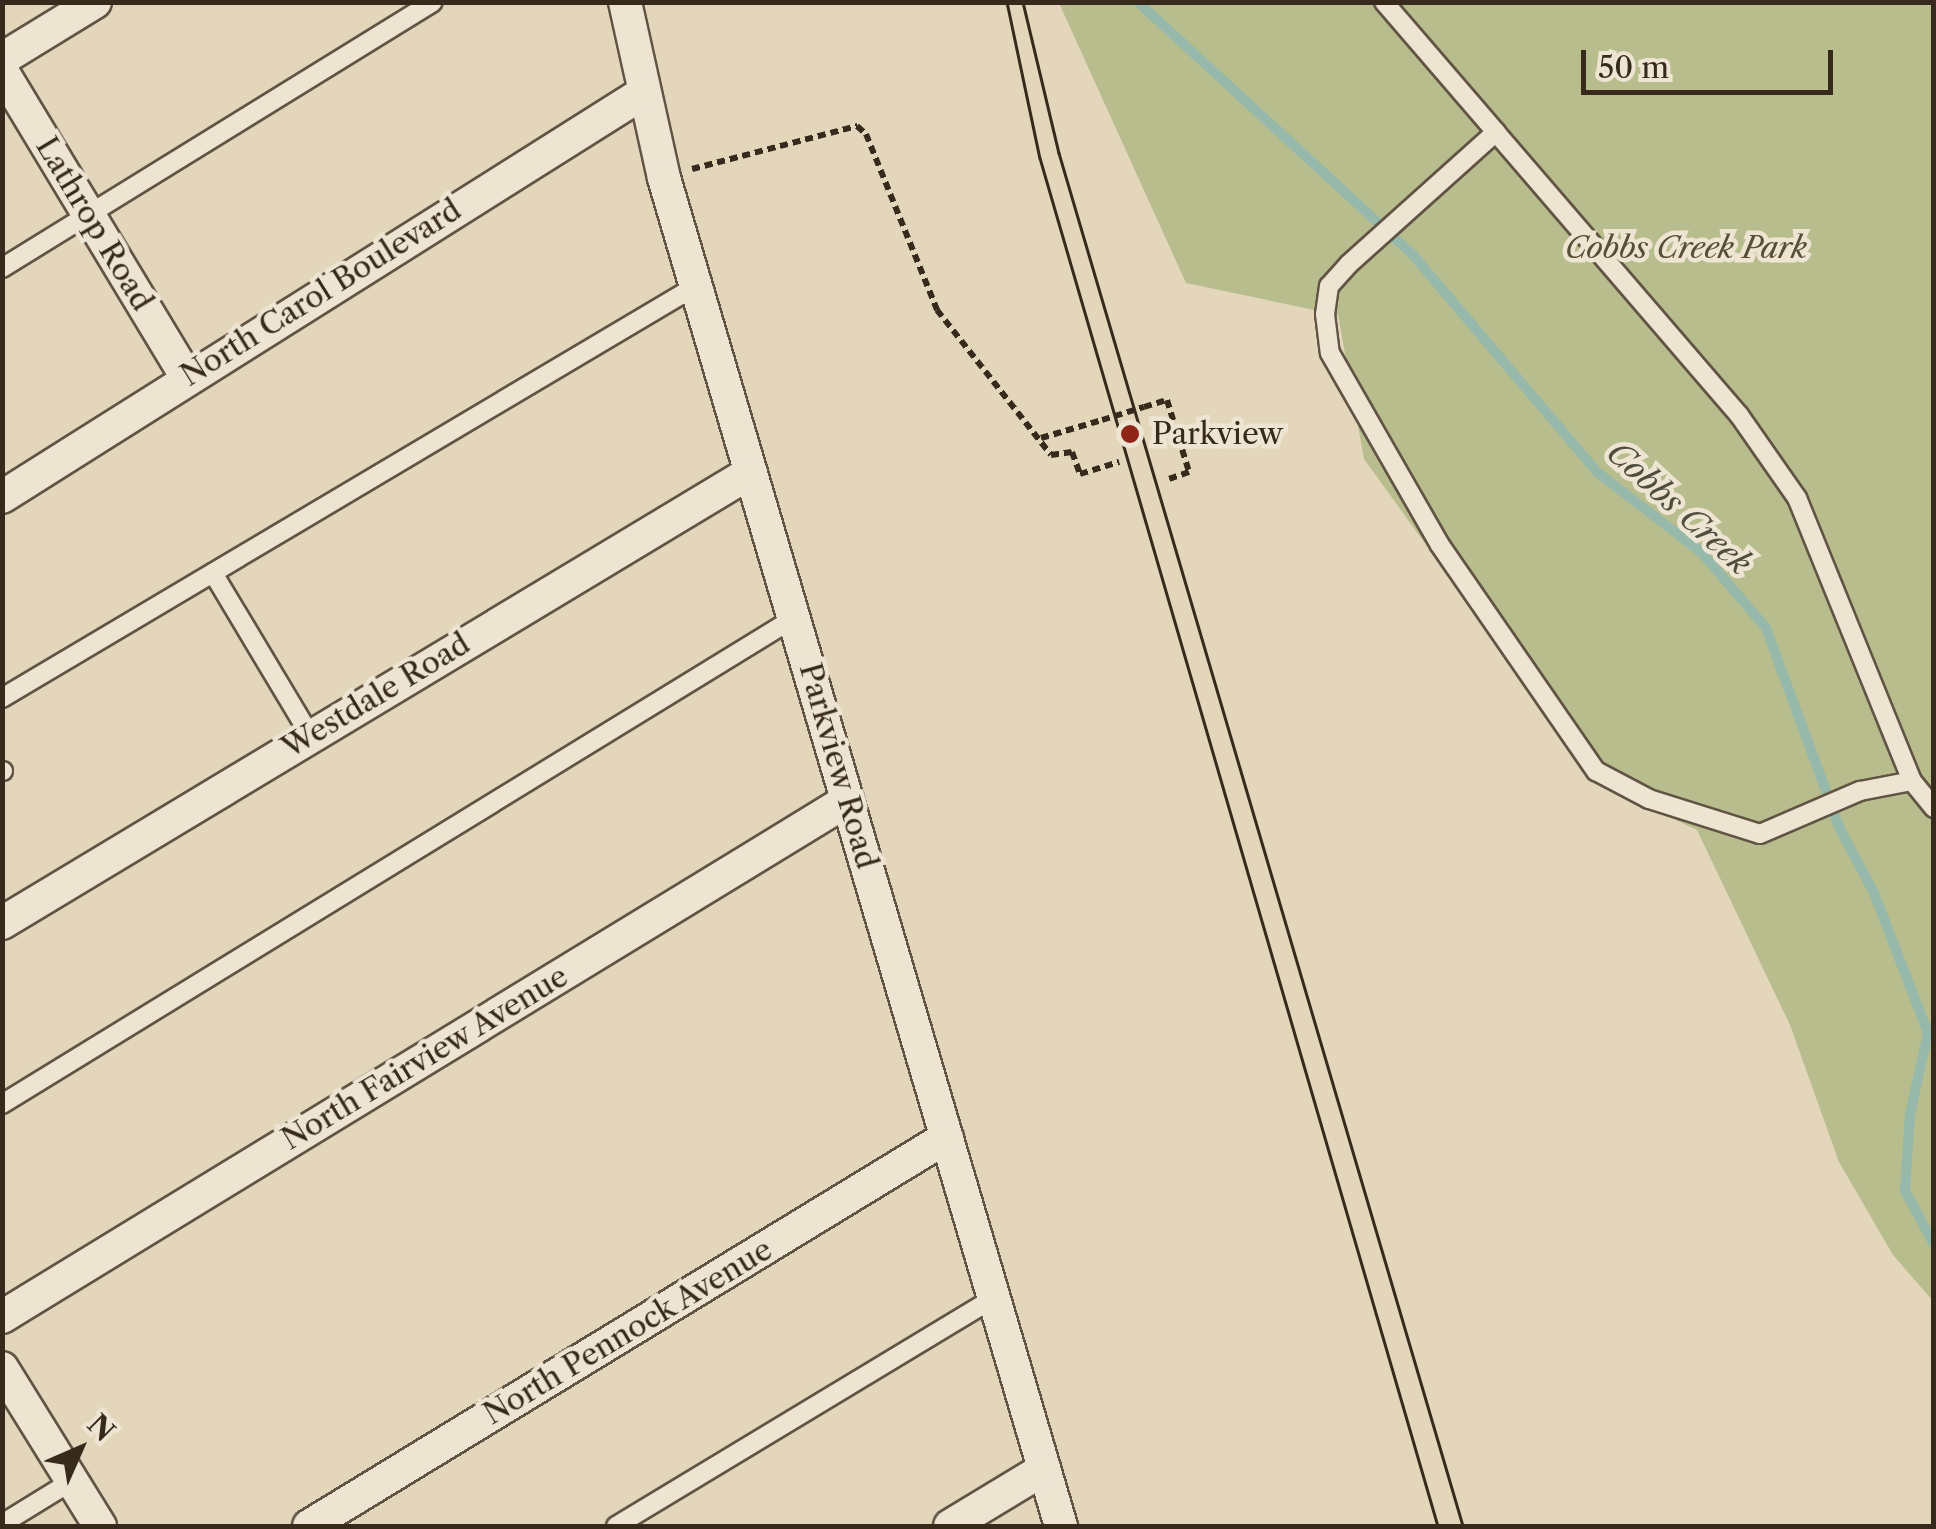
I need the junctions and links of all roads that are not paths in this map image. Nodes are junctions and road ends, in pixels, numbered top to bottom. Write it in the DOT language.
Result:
graph roads {
  1 [pos="95,2"];
  2 [pos="433,2"];
  3 [pos="625,2"];
  4 [pos="1384,2"];
  5 [pos="2,59"];
  6 [pos="2,72"];
  7 [pos="643,93"];
  8 [pos="1496,132"];
  9 [pos="88,213"];
  10 [pos="2,268"];
  11 [pos="696,286"];
  12 [pos="186,376"];
  13 [pos="751,472"];
  14 [pos="2,497"];
  15 [pos="214,573"];
  16 [pos="794,618"];
  17 [pos="2,698"];
  18 [pos="310,736"];
  19 [pos="1912,782"];
  20 [pos="848,800"];
  21 [pos="1934,808"];
  22 [pos="2,922"];
  23 [pos="2,1104"];
  24 [pos="947,1137"];
  25 [pos="994,1298"];
  26 [pos="2,1317"];
  27 [pos="2,1368"];
  28 [pos="1044,1469"];
  29 [pos="72,1481"];
  30 [pos="2,1524"];
  31 [pos="100,1526"];
  32 [pos="309,1526"];
  33 [pos="616,1526"];
  34 [pos="950,1526"];
  35 [pos="1061,1526"];
  1 -- 5 [label="street"];
  2 -- 9 [label="lane"];
  3 -- 7 [label="street, Parkview Road"];
  4 -- 8 [label="lane"];
  6 -- 9 [label="street, Lathrop Road"];
  7 -- 11 [label="street, Parkview Road"];
  7 -- 12 [label="street, North Carol Boulevard"];
  8 -- 19 [label="lane"];
  8 -- 19 [label="lane"];
  9 -- 10 [label="lane"];
  9 -- 12 [label="street, Lathrop Road"];
  11 -- 13 [label="street, Parkview Road"];
  11 -- 15 [label="lane"];
  12 -- 14 [label="street, North Carol Boulevard"];
  13 -- 16 [label="street, Parkview Road"];
  13 -- 18 [label="street, Westdale Road"];
  15 -- 17 [label="lane"];
  15 -- 18 [label="lane"];
  16 -- 20 [label="street, Parkview Road"];
  16 -- 23 [label="lane"];
  18 -- 22 [label="street, Westdale Road"];
  19 -- 21 [label="lane"];
  20 -- 24 [label="street, Parkview Road"];
  20 -- 26 [label="street, North Fairview Avenue"];
  24 -- 25 [label="street, Parkview Road"];
  24 -- 32 [label="street, North Pennock Avenue"];
  25 -- 28 [label="street, Parkview Road"];
  25 -- 33 [label="lane"];
  27 -- 29 [label="street"];
  28 -- 34 [label="street"];
  28 -- 35 [label="street, Parkview Road"];
  29 -- 30 [label="lane"];
  29 -- 31 [label="street"];
}
